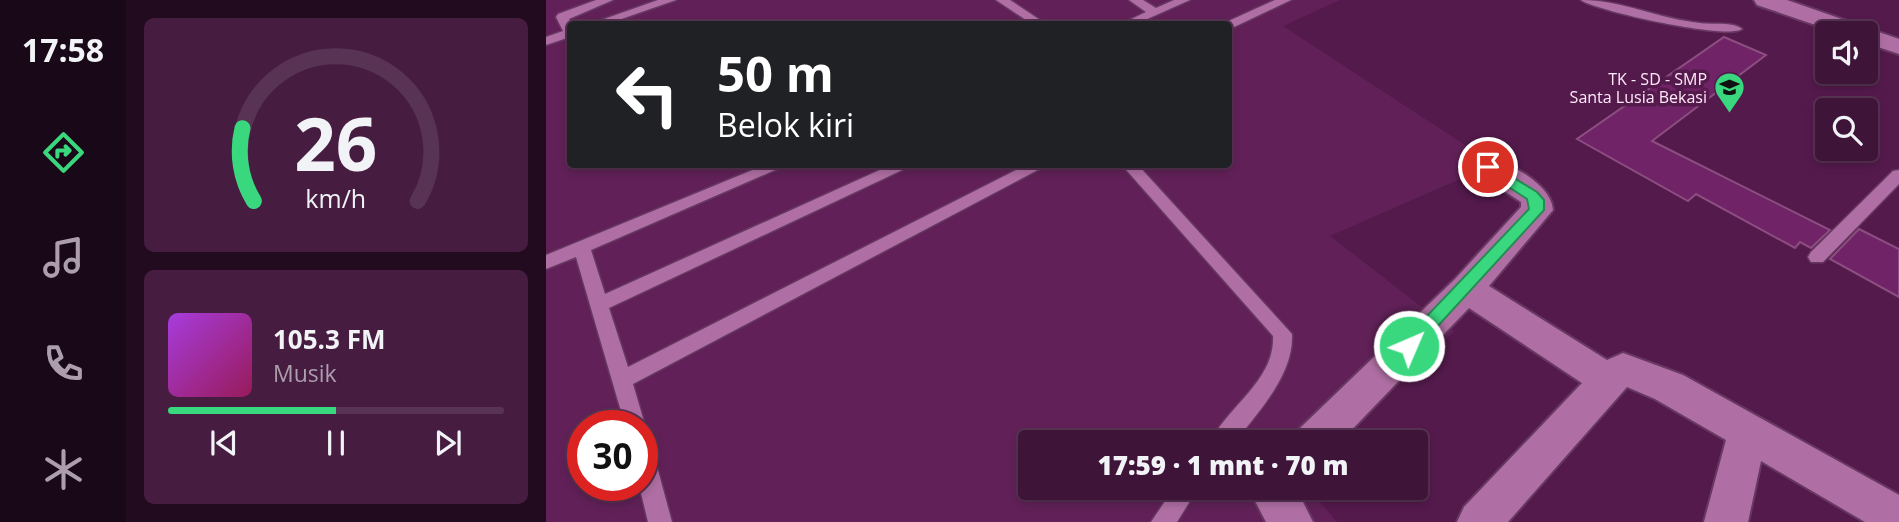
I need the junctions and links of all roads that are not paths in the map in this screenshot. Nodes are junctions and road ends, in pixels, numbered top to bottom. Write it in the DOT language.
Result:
graph roads {
  1 [pos="607,0"];
  2 [pos="670,0"];
  3 [pos="1002,0"];
  4 [pos="1135,0"];
  5 [pos="1184,0"];
  6 [pos="1285,0"];
  7 [pos="1587,0"];
  8 [pos="1765,0"];
  9 [pos="1791,4"];
  10 [pos="1156,13"];
  11 [pos="605,21"];
  12 [pos="1035,21"];
  13 [pos="1136,21"];
  14 [pos="1832,21"];
  15 [pos="1232,23"];
  16 [pos="567,27"];
  17 [pos="1736,29"];
  18 [pos="567,34"];
  19 [pos="1878,39"];
  20 [pos="546,41"];
  21 [pos="1899,47"];
  22 [pos="1488,167"];
  23 [pos="772,168"];
  24 [pos="899,168"];
  25 [pos="1034,168"];
  26 [pos="1132,168"];
  27 [pos="1899,175"];
  28 [pos="582,248"];
  29 [pos="1817,257"];
  30 [pos="546,262"];
  31 [pos="1467,288"];
  32 [pos="597,305"];
  33 [pos="623,379"];
  34 [pos="1609,380"];
  35 [pos="631,410"];
  36 [pos="1230,430"];
  37 [pos="1325,430"];
  38 [pos="1748,431"];
  39 [pos="1179,500"];
  40 [pos="1277,500"];
  41 [pos="655,501"];
  42 [pos="1899,518"];
  43 [pos="660,522"];
  44 [pos="1163,522"];
  45 [pos="1291,522"];
  46 [pos="1479,522"];
  47 [pos="1726,522"];
  1 -- 16 [label="lane"];
  2 -- 11 [label="lane"];
  3 -- 12 [label="lane"];
  4 -- 10 [label="lane"];
  5 -- 10 [label="lane"];
  6 -- 15 [label="lane"];
  7 -- 17 [label="lane"];
  8 -- 9 [label="street"];
  9 -- 14 [label="street"];
  10 -- 13 [label="lane"];
  18 -- 20 [label="lane"];
  19 -- 21 [label="street"];
  22 -- 31 [label="street"];
  23 -- 28 [label="lane"];
  24 -- 32 [label="lane"];
  25 -- 33 [label="lane"];
  26 -- 36 [label="lane"];
  27 -- 29 [label="lane"];
  28 -- 30 [label="lane"];
  28 -- 32 [label="lane"];
  31 -- 34 [label="street"];
  31 -- 37 [label="street"];
  32 -- 33 [label="lane"];
  33 -- 35 [label="lane"];
  34 -- 38 [label="street"];
  34 -- 46 [label="street"];
  38 -- 42 [label="street"];
  38 -- 47 [label="street"];
  39 -- 44 [label="lane"];
  40 -- 45 [label="street"];
  41 -- 43 [label="lane"];
}
